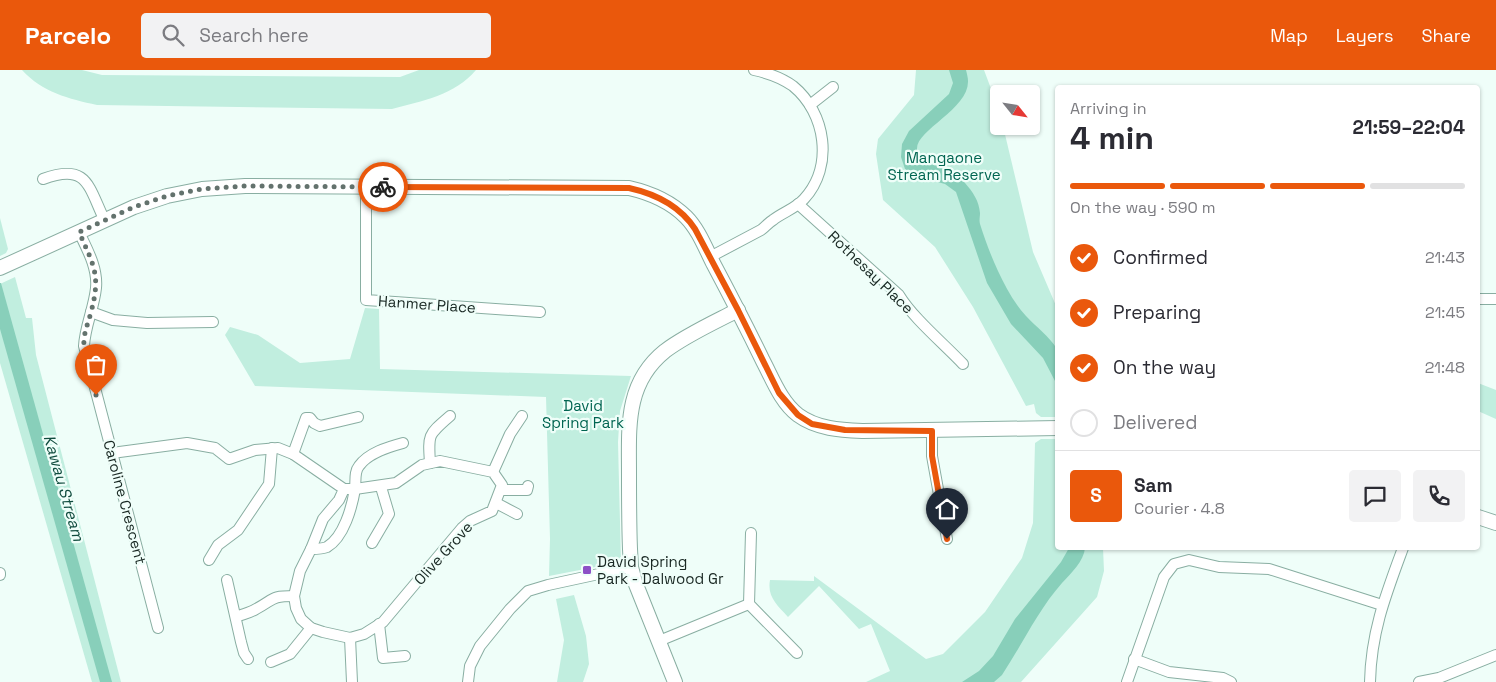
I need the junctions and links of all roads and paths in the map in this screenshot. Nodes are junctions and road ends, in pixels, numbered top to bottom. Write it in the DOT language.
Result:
graph roads {
  1 [pos="754,70"];
  2 [pos="833,87"];
  3 [pos="810,105"];
  4 [pos="43,179"];
  5 [pos="366,187"];
  6 [pos="798,204"];
  7 [pos="104,219"];
  8 [pos="79,232"];
  9 [pos="710,257"];
  10 [pos="4,266"];
  11 [pos="1480,299"];
  12 [pos="1496,299"];
  13 [pos="738,310"];
  14 [pos="91,312"];
  15 [pos="540,312"];
  16 [pos="213,322"];
  17 [pos="962,364"];
  18 [pos="450,416"];
  19 [pos="522,416"];
  20 [pos="358,417"];
  21 [pos="1055,428"];
  22 [pos="932,431"];
  23 [pos="403,443"];
  24 [pos="272,448"];
  25 [pos="112,453"];
  26 [pos="293,454"];
  27 [pos="430,463"];
  28 [pos="493,472"];
  29 [pos="381,486"];
  30 [pos="528,486"];
  31 [pos="344,488"];
  32 [pos="355,489"];
  33 [pos="501,490"];
  34 [pos="496,503"];
  35 [pos="518,514"];
  36 [pos="1480,518"];
  37 [pos="1496,524"];
  38 [pos="751,533"];
  39 [pos="947,539"];
  40 [pos="372,543"];
  41 [pos="312,549"];
  42 [pos="1402,550"];
  43 [pos="209,560"];
  44 [pos="631,566"];
  45 [pos="227,580"];
  46 [pos="294,596"];
  47 [pos="749,604"];
  48 [pos="1382,605"];
  49 [pos="236,616"];
  50 [pos="379,624"];
  51 [pos="158,628"];
  52 [pos="311,628"];
  53 [pos="350,638"];
  54 [pos="659,641"];
  55 [pos="797,653"];
  56 [pos="1496,655"];
  57 [pos="405,656"];
  58 [pos="248,659"];
  59 [pos="1134,659"];
  60 [pos="272,662"];
  61 [pos="352,682"];
  62 [pos="468,682"];
  63 [pos="675,682"];
  64 [pos="1126,682"];
  65 [pos="1231,682"];
  66 [pos="1370,682"];
  67 [pos="1419,682"];
  1 -- 3 [label="street"];
  2 -- 3 [label="street"];
  3 -- 6 [label="street"];
  4 -- 7 [label="street"];
  5 -- 7 [label="street"];
  5 -- 9 [label="street"];
  5 -- 15 [label="street, Hanmer Place"];
  6 -- 9 [label="street"];
  6 -- 17 [label="street, Rothesay Place"];
  7 -- 8 [label="street"];
  8 -- 10 [label="street"];
  8 -- 14 [label="street, Caroline Crescent"];
  9 -- 13 [label="street"];
  11 -- 12 [label="street"];
  13 -- 22 [label="street"];
  13 -- 44 [label="street"];
  14 -- 16 [label="street"];
  14 -- 25 [label="street, Caroline Crescent"];
  18 -- 27 [label="street"];
  19 -- 28 [label="street"];
  20 -- 26 [label="street"];
  21 -- 22 [label="street"];
  22 -- 39 [label="street"];
  23 -- 32 [label="street"];
  24 -- 25 [label="street"];
  24 -- 26 [label="street"];
  24 -- 43 [label="street"];
  25 -- 51 [label="street, Caroline Crescent"];
  26 -- 31 [label="street"];
  27 -- 28 [label="street"];
  27 -- 29 [label="street"];
  28 -- 33 [label="street"];
  29 -- 32 [label="street"];
  29 -- 40 [label="street"];
  30 -- 33 [label="street"];
  31 -- 32 [label="street"];
  31 -- 41 [label="street"];
  32 -- 41 [label="street"];
  33 -- 34 [label="street"];
  34 -- 35 [label="street"];
  34 -- 50 [label="street, Olive Grove"];
  36 -- 37 [label="street"];
  38 -- 47 [label="street"];
  41 -- 46 [label="street"];
  42 -- 48 [label="street"];
  44 -- 54 [label="street"];
  44 -- 62 [label="street"];
  45 -- 49 [label="street"];
  46 -- 49 [label="street"];
  46 -- 52 [label="street"];
  47 -- 54 [label="street"];
  47 -- 55 [label="street"];
  48 -- 59 [label="street"];
  48 -- 66 [label="street"];
  49 -- 58 [label="street"];
  50 -- 53 [label="street, Olive Grove"];
  50 -- 57 [label="street"];
  52 -- 53 [label="street"];
  52 -- 60 [label="street"];
  53 -- 61 [label="street"];
  54 -- 63 [label="street"];
  56 -- 67 [label="street"];
  59 -- 64 [label="street"];
  59 -- 65 [label="street"];
}
